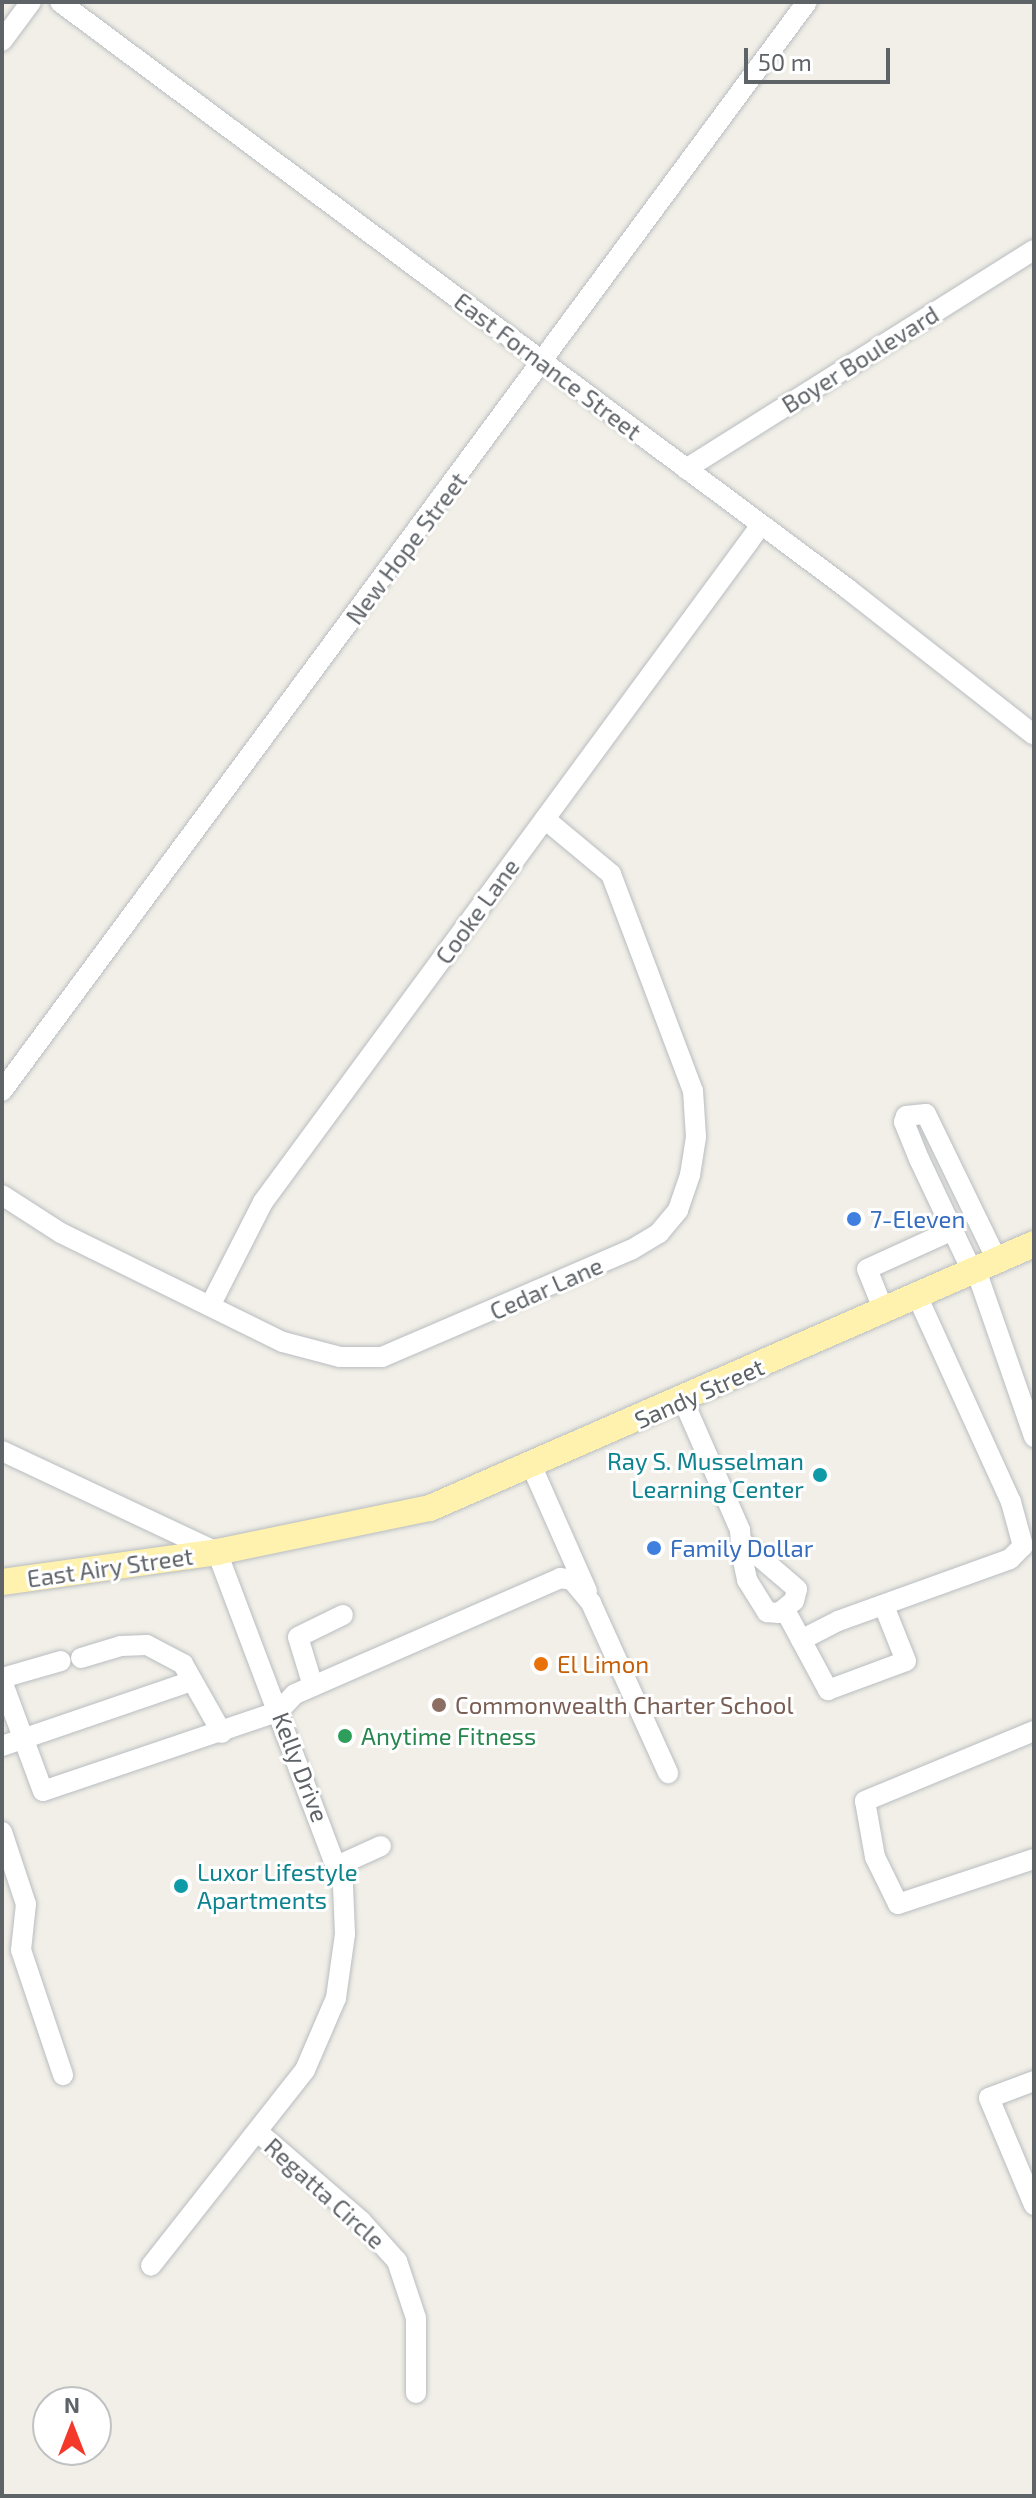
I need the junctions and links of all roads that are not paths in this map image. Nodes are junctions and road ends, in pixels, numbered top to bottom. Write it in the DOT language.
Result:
graph roads {
  1 [pos="31,2"];
  2 [pos="60,2"];
  3 [pos="807,2"];
  4 [pos="2,41"];
  5 [pos="1034,250"];
  6 [pos="543,363"];
  7 [pos="686,469"];
  8 [pos="761,525"];
  9 [pos="1034,735"];
  10 [pos="545,819"];
  11 [pos="2,1091"];
  12 [pos="2,1195"];
  13 [pos="953,1230"];
  14 [pos="1034,1244"];
  15 [pos="982,1267"];
  16 [pos="917,1296"];
  17 [pos="210,1306"];
  18 [pos="884,1311"];
  19 [pos="1025,1383"];
  20 [pos="683,1400"];
  21 [pos="1034,1437"];
  22 [pos="2,1451"];
  23 [pos="532,1467"];
  24 [pos="741,1541"];
  25 [pos="217,1552"];
  26 [pos="2,1582"];
  27 [pos="591,1603"];
  28 [pos="884,1606"];
  29 [pos="785,1610"];
  30 [pos="343,1615"];
  31 [pos="801,1640"];
  32 [pos="2,1680"];
  33 [pos="192,1681"];
  34 [pos="313,1686"];
  35 [pos="279,1711"];
  36 [pos="1034,1731"];
  37 [pos="222,1733"];
  38 [pos="24,1738"];
  39 [pos="2,1746"];
  40 [pos="668,1773"];
  41 [pos="2,1832"];
  42 [pos="381,1846"];
  43 [pos="1034,1859"];
  44 [pos="339,1865"];
  45 [pos="63,2075"];
  46 [pos="1034,2081"];
  47 [pos="258,2132"];
  48 [pos="1034,2205"];
  49 [pos="151,2266"];
  50 [pos="416,2393"];
  1 -- 4 [label="street"];
  2 -- 6 [label="street, East Fornance Street"];
  3 -- 6 [label="street, New Hope Street"];
  5 -- 7 [label="street, Boyer Boulevard"];
  6 -- 7 [label="street, East Fornance Street"];
  6 -- 11 [label="street, New Hope Street"];
  7 -- 8 [label="street, East Fornance Street"];
  8 -- 9 [label="street, East Fornance Street"];
  8 -- 10 [label="street, Cooke Lane"];
  10 -- 17 [label="street, Cooke Lane"];
  10 -- 17 [label="street, Cedar Lane"];
  12 -- 17 [label="street, Cedar Lane"];
  13 -- 15 [label="street"];
  13 -- 15 [label="street"];
  13 -- 18 [label="street"];
  14 -- 15 [label="main road, Sandy Street"];
  15 -- 16 [label="main road, Sandy Street"];
  15 -- 19 [label="street"];
  16 -- 18 [label="main road, Sandy Street"];
  16 -- 28 [label="street"];
  18 -- 20 [label="main road, Sandy Street"];
  19 -- 21 [label="street"];
  20 -- 23 [label="main road, Sandy Street"];
  20 -- 24 [label="street"];
  22 -- 25 [label="street"];
  23 -- 25 [label="main road, Sandy Street"];
  23 -- 27 [label="street"];
  24 -- 29 [label="street"];
  24 -- 29 [label="street"];
  25 -- 26 [label="main road, East Airy Street"];
  25 -- 35 [label="street, Kelly Drive"];
  27 -- 34 [label="street"];
  27 -- 40 [label="street"];
  28 -- 31 [label="street"];
  28 -- 31 [label="street"];
  29 -- 31 [label="street"];
  30 -- 34 [label="street"];
  32 -- 33 [label="street"];
  32 -- 38 [label="street"];
  33 -- 37 [label="street"];
  33 -- 38 [label="street"];
  34 -- 35 [label="street"];
  35 -- 37 [label="street"];
  35 -- 44 [label="street, Kelly Drive"];
  36 -- 43 [label="street"];
  37 -- 38 [label="street"];
  38 -- 39 [label="street"];
  41 -- 45 [label="street"];
  42 -- 44 [label="street"];
  44 -- 47 [label="street, Kelly Drive"];
  46 -- 48 [label="street"];
  47 -- 49 [label="street, Kelly Drive"];
  47 -- 50 [label="street, Regatta Circle"];
}
